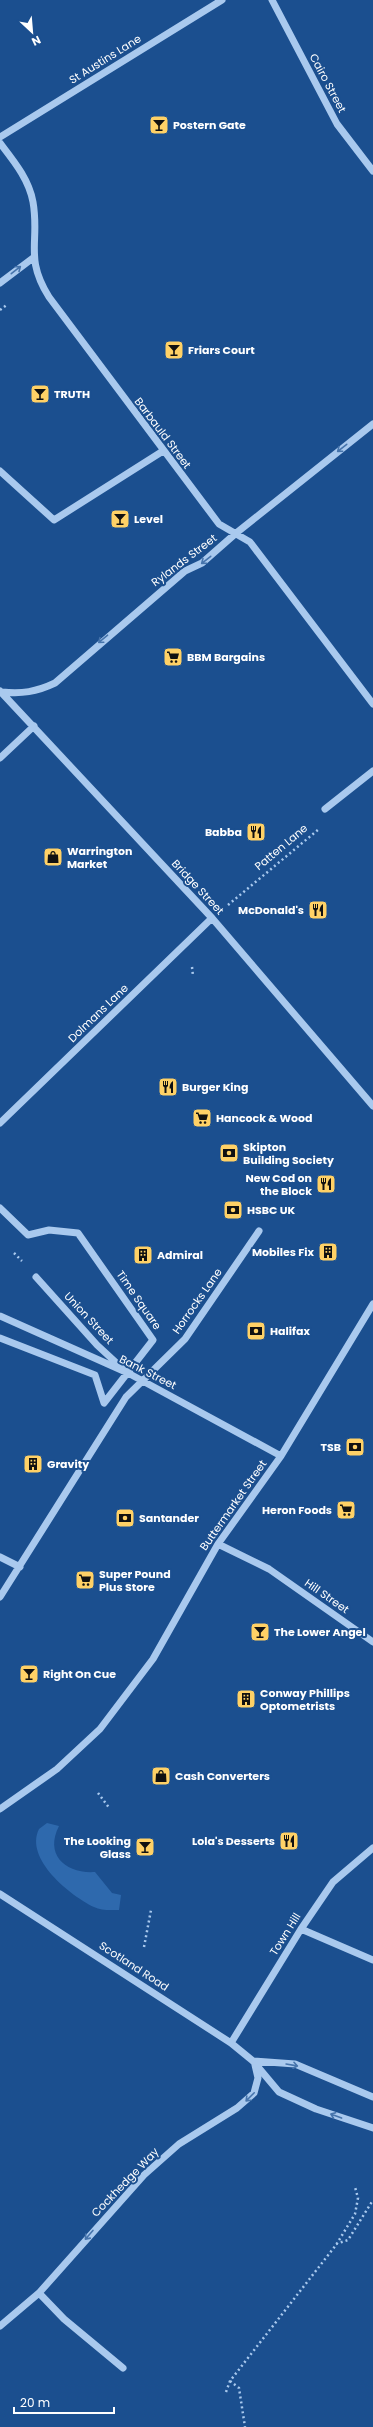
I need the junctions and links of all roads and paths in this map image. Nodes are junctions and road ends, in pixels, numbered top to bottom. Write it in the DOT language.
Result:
graph roads {
  1 [pos="222,0"];
  2 [pos="272,0"];
  3 [pos="0,137"];
  4 [pos="0,143"];
  5 [pos="373,171"];
  6 [pos="33,258"];
  7 [pos="0,283"];
  8 [pos="373,424"];
  9 [pos="163,452"];
  10 [pos="0,471"];
  11 [pos="234,534"];
  12 [pos="1,691"];
  13 [pos="373,704"];
  14 [pos="34,726"];
  15 [pos="0,758"];
  16 [pos="373,771"];
  17 [pos="325,809"];
  18 [pos="212,918"];
  19 [pos="373,1106"];
  20 [pos="0,1123"];
  21 [pos="0,1208"];
  22 [pos="259,1231"];
  23 [pos="10,1249"];
  24 [pos="36,1277"];
  25 [pos="373,1304"];
  26 [pos="0,1316"];
  27 [pos="0,1338"];
  28 [pos="128,1373"];
  29 [pos="143,1381"];
  30 [pos="281,1456"];
  31 [pos="218,1544"];
  32 [pos="0,1557"];
  33 [pos="20,1567"];
  34 [pos="0,1597"];
  35 [pos="373,1642"];
  36 [pos="98,1793"];
  37 [pos="0,1809"];
  38 [pos="110,1809"];
  39 [pos="373,1848"];
  40 [pos="0,1894"];
  41 [pos="151,1910"];
  42 [pos="301,1929"];
  43 [pos="144,1947"];
  44 [pos="373,1960"];
  45 [pos="231,2043"];
  46 [pos="253,2061"];
  47 [pos="373,2097"];
  48 [pos="373,2128"];
  49 [pos="355,2187"];
  50 [pos="373,2200"];
  51 [pos="336,2244"];
  52 [pos="39,2293"];
  53 [pos="0,2326"];
  54 [pos="123,2368"];
  55 [pos="230,2381"];
  56 [pos="226,2392"];
  57 [pos="245,2427"];
  1 -- 3 [label="street, St Austins Lane"];
  2 -- 5 [label="street, Cairo Street"];
  4 -- 6 [label="street, Barbauld Street"];
  7 -- 6 [label="street, one-way"];
  6 -- 9 [label="street, Barbauld Street"];
  8 -- 11 [label="street, Rylands Street, one-way"];
  9 -- 10 [label="street"];
  9 -- 11 [label="street, Barbauld Street"];
  11 -- 12 [label="street, Rylands Street, one-way"];
  11 -- 13 [label="street, Barbauld Street"];
  12 -- 14 [label="street, Bridge Street"];
  14 -- 15 [label="street"];
  14 -- 18 [label="street, Bridge Street"];
  16 -- 17 [label="street"];
  17 -- 18 [label="path, Patten Lane"];
  18 -- 19 [label="street, Bridge Street"];
  18 -- 20 [label="street, Dolmans Lane"];
  21 -- 28 [label="street, Time Square"];
  22 -- 29 [label="street, Horrocks Lane"];
  23 -- 24 [label="path"];
  24 -- 28 [label="street, Union Street"];
  25 -- 30 [label="street, Buttermarket Street"];
  26 -- 28 [label="street, Bank Street"];
  27 -- 28 [label="street, Time Square"];
  28 -- 29 [label="street, Bank Street"];
  29 -- 30 [label="street, Bank Street"];
  29 -- 33 [label="street, Horrocks Lane"];
  30 -- 31 [label="street, Buttermarket Street"];
  31 -- 35 [label="street, Hill Street"];
  31 -- 37 [label="street, Buttermarket Street"];
  32 -- 33 [label="street"];
  33 -- 34 [label="street, Horrocks Lane"];
  36 -- 38 [label="path"];
  39 -- 42 [label="street, Town Hill"];
  40 -- 45 [label="street, Scotland Road"];
  41 -- 43 [label="path"];
  42 -- 44 [label="street"];
  42 -- 45 [label="street, Town Hill"];
  45 -- 46 [label="street, Scotland Road"];
  46 -- 47 [label="street, one-way"];
  48 -- 46 [label="street, Scotland Road, one-way"];
  46 -- 52 [label="street, Cockhedge Way, one-way"];
  49 -- 51 [label="path"];
  50 -- 51 [label="path"];
  51 -- 55 [label="path"];
  52 -- 53 [label="street, Cockhedge Way"];
  52 -- 54 [label="street"];
  55 -- 56 [label="path"];
  55 -- 57 [label="path"];
}
